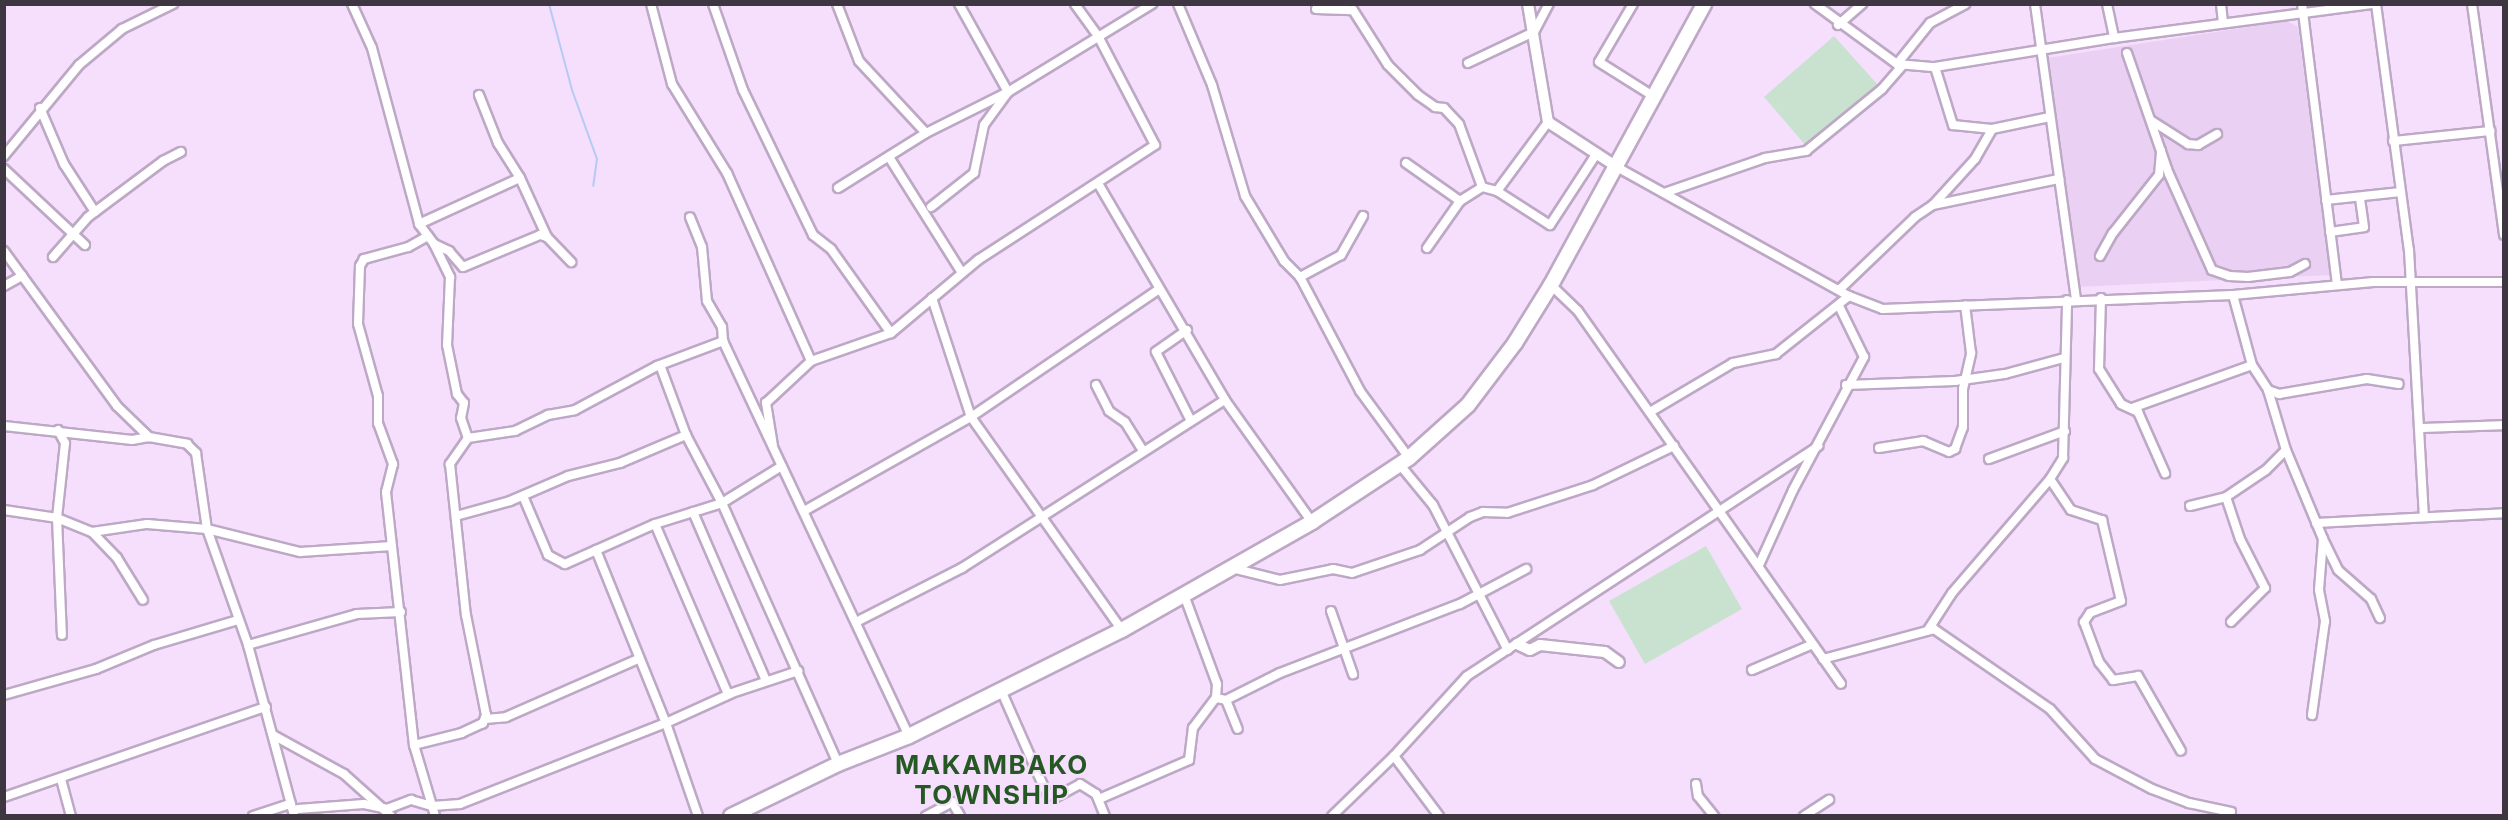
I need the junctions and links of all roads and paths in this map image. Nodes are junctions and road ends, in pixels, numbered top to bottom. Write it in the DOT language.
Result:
graph roads {
  1 [pos="173,4"];
  2 [pos="352,4"];
  3 [pos="651,4"];
  4 [pos="713,4"];
  5 [pos="837,4"];
  6 [pos="959,4"];
  7 [pos="1075,4"];
  8 [pos="1152,4"];
  9 [pos="1178,4"];
  10 [pos="1528,4"];
  11 [pos="1549,4"];
  12 [pos="1633,4"];
  13 [pos="1704,4"];
  14 [pos="1815,4"];
  15 [pos="1863,4"];
  16 [pos="1965,4"];
  17 [pos="2035,4"];
  18 [pos="2107,4"];
  19 [pos="2221,4"];
  20 [pos="2302,4"];
  21 [pos="2374,4"];
  22 [pos="2472,4"];
  23 [pos="1316,9"];
  24 [pos="2304,16"];
  25 [pos="2223,23"];
  26 [pos="1838,25"];
  27 [pos="1534,32"];
  28 [pos="1098,36"];
  29 [pos="2114,38"];
  30 [pos="2041,49"];
  31 [pos="2127,53"];
  32 [pos="1468,63"];
  33 [pos="1900,65"];
  34 [pos="1935,67"];
  35 [pos="1008,92"];
  36 [pos="479,95"];
  37 [pos="1653,96"];
  38 [pos="40,108"];
  39 [pos="2050,117"];
  40 [pos="2151,120"];
  41 [pos="1548,122"];
  42 [pos="1992,129"];
  43 [pos="2490,131"];
  44 [pos="926,133"];
  45 [pos="2217,134"];
  46 [pos="2393,141"];
  47 [pos="2161,146"];
  48 [pos="181,152"];
  49 [pos="1597,153"];
  50 [pos="4,156"];
  51 [pos="889,157"];
  52 [pos="1406,163"];
  53 [pos="1614,165"];
  54 [pos="4,169"];
  55 [pos="520,178"];
  56 [pos="2059,179"];
  57 [pos="1099,185"];
  58 [pos="1482,187"];
  59 [pos="838,188"];
  60 [pos="1497,191"];
  61 [pos="2401,192"];
  62 [pos="1664,193"];
  63 [pos="2360,197"];
  64 [pos="2326,200"];
  65 [pos="1460,201"];
  66 [pos="1933,205"];
  67 [pos="931,207"];
  68 [pos="95,212"];
  69 [pos="1363,216"];
  70 [pos="690,217"];
  71 [pos="419,224"];
  72 [pos="2330,232"];
  73 [pos="72,234"];
  74 [pos="2504,235"];
  75 [pos="428,236"];
  76 [pos="547,237"];
  77 [pos="434,244"];
  78 [pos="85,245"];
  79 [pos="1427,248"];
  80 [pos="4,251"];
  81 [pos="2100,256"];
  82 [pos="53,257"];
  83 [pos="571,262"];
  84 [pos="2305,264"];
  85 [pos="962,273"];
  86 [pos="22,276"];
  87 [pos="1300,277"];
  88 [pos="2411,282"];
  89 [pos="2504,282"];
  90 [pos="2337,284"];
  91 [pos="1551,285"];
  92 [pos="4,286"];
  93 [pos="1160,288"];
  94 [pos="1839,290"];
  95 [pos="2233,295"];
  96 [pos="1849,296"];
  97 [pos="932,298"];
  98 [pos="2101,298"];
  99 [pos="2067,300"];
  100 [pos="2076,300"];
  101 [pos="1965,305"];
  102 [pos="1839,306"];
  103 [pos="1186,330"];
  104 [pos="891,333"];
  105 [pos="723,341"];
  106 [pos="2064,358"];
  107 [pos="811,361"];
  108 [pos="660,365"];
  109 [pos="2252,365"];
  110 [pos="1965,378"];
  111 [pos="2399,384"];
  112 [pos="1096,385"];
  113 [pos="1846,385"];
  114 [pos="2268,390"];
  115 [pos="1225,400"];
  116 [pos="2132,408"];
  117 [pos="1650,412"];
  118 [pos="971,417"];
  119 [pos="1191,421"];
  120 [pos="2504,425"];
  121 [pos="4,426"];
  122 [pos="2419,428"];
  123 [pos="58,430"];
  124 [pos="2065,431"];
  125 [pos="686,435"];
  126 [pos="149,437"];
  127 [pos="468,438"];
  128 [pos="773,446"];
  129 [pos="1674,446"];
  130 [pos="1818,446"];
  131 [pos="1880,448"];
  132 [pos="2286,450"];
  133 [pos="1143,451"];
  134 [pos="1989,459"];
  135 [pos="1405,462"];
  136 [pos="782,466"];
  137 [pos="2165,473"];
  138 [pos="2050,479"];
  139 [pos="524,495"];
  140 [pos="2226,497"];
  141 [pos="723,503"];
  142 [pos="2190,506"];
  143 [pos="4,510"];
  144 [pos="804,511"];
  145 [pos="693,512"];
  146 [pos="1720,512"];
  147 [pos="2504,513"];
  148 [pos="1041,514"];
  149 [pos="456,516"];
  150 [pos="2424,516"];
  151 [pos="57,518"];
  152 [pos="1312,522"];
  153 [pos="2316,523"];
  154 [pos="655,524"];
  155 [pos="207,529"];
  156 [pos="1449,531"];
  157 [pos="92,532"];
  158 [pos="2323,539"];
  159 [pos="392,546"];
  160 [pos="596,550"];
  161 [pos="1759,565"];
  162 [pos="1231,568"];
  163 [pos="1526,569"];
  164 [pos="1478,593"];
  165 [pos="1184,595"];
  166 [pos="143,600"];
  167 [pos="1331,611"];
  168 [pos="401,612"];
  169 [pos="2380,618"];
  170 [pos="238,620"];
  171 [pos="856,622"];
  172 [pos="2231,622"];
  173 [pos="1122,630"];
  174 [pos="1928,630"];
  175 [pos="62,635"];
  176 [pos="1812,644"];
  177 [pos="248,645"];
  178 [pos="1512,647"];
  179 [pos="1345,649"];
  180 [pos="638,659"];
  181 [pos="1823,659"];
  182 [pos="1619,662"];
  183 [pos="1752,669"];
  184 [pos="798,671"];
  185 [pos="1353,674"];
  186 [pos="766,681"];
  187 [pos="1840,684"];
  188 [pos="1001,690"];
  189 [pos="728,694"];
  190 [pos="4,695"];
  191 [pos="1216,698"];
  192 [pos="1226,700"];
  193 [pos="266,706"];
  194 [pos="2312,715"];
  195 [pos="485,718"];
  196 [pos="666,723"];
  197 [pos="1238,729"];
  198 [pos="273,735"];
  199 [pos="909,736"];
  200 [pos="414,745"];
  201 [pos="2181,751"];
  202 [pos="1394,756"];
  203 [pos="838,764"];
  204 [pos="61,779"];
  205 [pos="1696,784"];
  206 [pos="4,797"];
  207 [pos="1099,799"];
  208 [pos="1830,800"];
  209 [pos="432,806"];
  210 [pos="294,810"];
  211 [pos="389,812"];
  212 [pos="2230,812"];
  213 [pos="733,815"];
  214 [pos="71,816"];
  215 [pos="253,816"];
  216 [pos="435,816"];
  217 [pos="698,816"];
  218 [pos="926,816"];
  219 [pos="960,816"];
  220 [pos="1105,816"];
  221 [pos="1332,816"];
  222 [pos="1439,816"];
  223 [pos="1714,816"];
  224 [pos="1804,816"];
  1 -- 38 [label="street"];
  2 -- 71 [label="street"];
  3 -- 107 [label="street"];
  4 -- 104 [label="street"];
  5 -- 44 [label="street"];
  6 -- 35 [label="street"];
  7 -- 28 [label="street"];
  8 -- 28 [label="street"];
  9 -- 87 [label="street"];
  10 -- 27 [label="street"];
  11 -- 27 [label="street"];
  12 -- 37 [label="street"];
  13 -- 37 [label="highway"];
  14 -- 26 [label="street"];
  15 -- 26 [label="street"];
  16 -- 33 [label="street"];
  17 -- 30 [label="street"];
  18 -- 29 [label="street"];
  19 -- 25 [label="street"];
  20 -- 24 [label="street"];
  21 -- 24 [label="street"];
  21 -- 46 [label="street"];
  22 -- 43 [label="street"];
  23 -- 58 [label="street"];
  24 -- 25 [label="street"];
  24 -- 64 [label="street"];
  25 -- 29 [label="street"];
  26 -- 33 [label="street"];
  27 -- 32 [label="street"];
  27 -- 41 [label="street"];
  28 -- 35 [label="street"];
  28 -- 57 [label="street"];
  29 -- 30 [label="street"];
  30 -- 34 [label="street"];
  30 -- 39 [label="street"];
  31 -- 40 [label="street"];
  33 -- 34 [label="street"];
  33 -- 62 [label="street"];
  34 -- 42 [label="street"];
  35 -- 44 [label="street"];
  35 -- 67 [label="street"];
  36 -- 55 [label="street"];
  37 -- 53 [label="highway"];
  38 -- 50 [label="street"];
  38 -- 68 [label="street"];
  39 -- 42 [label="street"];
  39 -- 56 [label="street"];
  40 -- 45 [label="street"];
  40 -- 47 [label="street"];
  41 -- 49 [label="street"];
  41 -- 60 [label="street"];
  42 -- 66 [label="street"];
  43 -- 46 [label="street"];
  43 -- 74 [label="street"];
  44 -- 51 [label="street"];
  46 -- 61 [label="street"];
  47 -- 81 [label="street"];
  47 -- 84 [label="street"];
  48 -- 68 [label="street"];
  49 -- 53 [label="street"];
  49 -- 60 [label="street"];
  51 -- 59 [label="street"];
  51 -- 85 [label="street"];
  52 -- 65 [label="street"];
  53 -- 62 [label="street"];
  53 -- 91 [label="highway"];
  54 -- 73 [label="street"];
  55 -- 71 [label="street"];
  55 -- 76 [label="street"];
  56 -- 66 [label="street"];
  56 -- 100 [label="street"];
  57 -- 85 [label="street"];
  57 -- 93 [label="street"];
  58 -- 60 [label="street"];
  58 -- 65 [label="street"];
  61 -- 63 [label="street"];
  61 -- 88 [label="street"];
  62 -- 94 [label="street"];
  63 -- 64 [label="street"];
  63 -- 72 [label="street"];
  64 -- 72 [label="street"];
  65 -- 79 [label="street"];
  66 -- 94 [label="street"];
  68 -- 73 [label="street"];
  69 -- 87 [label="street"];
  70 -- 105 [label="street"];
  71 -- 75 [label="street"];
  72 -- 90 [label="street"];
  73 -- 78 [label="street"];
  73 -- 82 [label="street"];
  75 -- 77 [label="street"];
  75 -- 159 [label="street"];
  76 -- 77 [label="street"];
  76 -- 83 [label="street"];
  77 -- 127 [label="street"];
  80 -- 86 [label="street"];
  85 -- 97 [label="street"];
  86 -- 92 [label="street"];
  86 -- 126 [label="street"];
  87 -- 135 [label="street"];
  88 -- 89 [label="street"];
  88 -- 90 [label="street"];
  88 -- 122 [label="street"];
  90 -- 95 [label="street"];
  91 -- 117 [label="street"];
  91 -- 135 [label="highway"];
  93 -- 103 [label="street"];
  93 -- 118 [label="street"];
  94 -- 96 [label="street"];
  95 -- 98 [label="street"];
  95 -- 109 [label="street"];
  96 -- 101 [label="street"];
  96 -- 102 [label="street"];
  97 -- 104 [label="street"];
  97 -- 118 [label="street"];
  98 -- 100 [label="street"];
  98 -- 116 [label="street"];
  99 -- 100 [label="street"];
  99 -- 101 [label="street"];
  99 -- 106 [label="street"];
  101 -- 110 [label="street"];
  102 -- 113 [label="street"];
  102 -- 117 [label="street"];
  103 -- 115 [label="street"];
  103 -- 119 [label="street"];
  104 -- 107 [label="street"];
  105 -- 108 [label="street"];
  105 -- 128 [label="street"];
  106 -- 110 [label="street"];
  106 -- 124 [label="street"];
  107 -- 128 [label="street"];
  108 -- 125 [label="street"];
  108 -- 127 [label="street"];
  109 -- 114 [label="street"];
  109 -- 116 [label="street"];
  110 -- 113 [label="street"];
  110 -- 131 [label="street"];
  111 -- 114 [label="street"];
  112 -- 133 [label="street"];
  113 -- 130 [label="street"];
  114 -- 132 [label="street"];
  115 -- 119 [label="street"];
  115 -- 152 [label="street"];
  116 -- 137 [label="street"];
  117 -- 129 [label="street"];
  118 -- 144 [label="street"];
  118 -- 148 [label="street"];
  119 -- 133 [label="street"];
  120 -- 122 [label="street"];
  121 -- 123 [label="street"];
  122 -- 150 [label="street"];
  123 -- 126 [label="street"];
  123 -- 151 [label="street"];
  124 -- 134 [label="street"];
  124 -- 138 [label="street"];
  125 -- 139 [label="street"];
  125 -- 141 [label="street"];
  126 -- 155 [label="street"];
  127 -- 149 [label="street"];
  128 -- 136 [label="street"];
  129 -- 146 [label="street"];
  129 -- 156 [label="street"];
  130 -- 146 [label="street"];
  130 -- 161 [label="street"];
  132 -- 140 [label="street"];
  132 -- 153 [label="street"];
  133 -- 148 [label="street"];
  135 -- 152 [label="highway"];
  135 -- 156 [label="street"];
  136 -- 141 [label="street"];
  136 -- 144 [label="street"];
  138 -- 174 [label="street"];
  138 -- 201 [label="street"];
  139 -- 149 [label="street"];
  139 -- 160 [label="street"];
  140 -- 142 [label="street"];
  140 -- 172 [label="street"];
  141 -- 145 [label="street"];
  141 -- 184 [label="street"];
  143 -- 151 [label="street"];
  144 -- 171 [label="street"];
  145 -- 154 [label="street"];
  145 -- 186 [label="street"];
  146 -- 161 [label="street"];
  146 -- 178 [label="street"];
  147 -- 150 [label="street"];
  148 -- 171 [label="street"];
  148 -- 173 [label="street"];
  149 -- 195 [label="street"];
  150 -- 153 [label="street"];
  151 -- 157 [label="street"];
  151 -- 175 [label="street"];
  152 -- 162 [label="highway"];
  153 -- 158 [label="street"];
  154 -- 160 [label="street"];
  154 -- 189 [label="street"];
  155 -- 157 [label="street"];
  155 -- 159 [label="street"];
  155 -- 170 [label="street"];
  156 -- 162 [label="street"];
  156 -- 164 [label="street"];
  157 -- 166 [label="street"];
  158 -- 169 [label="street"];
  158 -- 194 [label="street"];
  159 -- 168 [label="street"];
  160 -- 180 [label="street"];
  161 -- 176 [label="street"];
  162 -- 165 [label="highway"];
  163 -- 164 [label="street"];
  164 -- 178 [label="street"];
  164 -- 179 [label="street"];
  165 -- 173 [label="highway"];
  165 -- 191 [label="street"];
  167 -- 179 [label="street"];
  168 -- 177 [label="street"];
  168 -- 200 [label="street"];
  170 -- 177 [label="street"];
  170 -- 190 [label="street"];
  171 -- 199 [label="street"];
  173 -- 188 [label="highway"];
  174 -- 181 [label="street"];
  174 -- 212 [label="street"];
  176 -- 181 [label="street"];
  176 -- 183 [label="street"];
  177 -- 193 [label="street"];
  178 -- 182 [label="street"];
  178 -- 202 [label="street"];
  179 -- 185 [label="street"];
  179 -- 192 [label="street"];
  180 -- 195 [label="street"];
  180 -- 196 [label="street"];
  181 -- 187 [label="street"];
  184 -- 186 [label="street"];
  184 -- 203 [label="street"];
  186 -- 189 [label="street"];
  188 -- 199 [label="highway"];
  188 -- 207 [label="street"];
  189 -- 196 [label="street"];
  191 -- 192 [label="street"];
  191 -- 207 [label="street"];
  192 -- 197 [label="street"];
  193 -- 198 [label="street"];
  193 -- 204 [label="street"];
  195 -- 200 [label="street"];
  196 -- 209 [label="street"];
  196 -- 217 [label="street"];
  198 -- 210 [label="street"];
  198 -- 211 [label="street"];
  199 -- 203 [label="highway"];
  200 -- 209 [label="street"];
  202 -- 221 [label="street"];
  202 -- 222 [label="street"];
  203 -- 213 [label="highway"];
  204 -- 206 [label="street"];
  204 -- 214 [label="street"];
  205 -- 223 [label="street"];
  207 -- 220 [label="street"];
  208 -- 224 [label="street"];
  209 -- 211 [label="street"];
  209 -- 216 [label="street"];
  210 -- 211 [label="street"];
  210 -- 215 [label="street"];
  218 -- 219 [label="street"];
}
